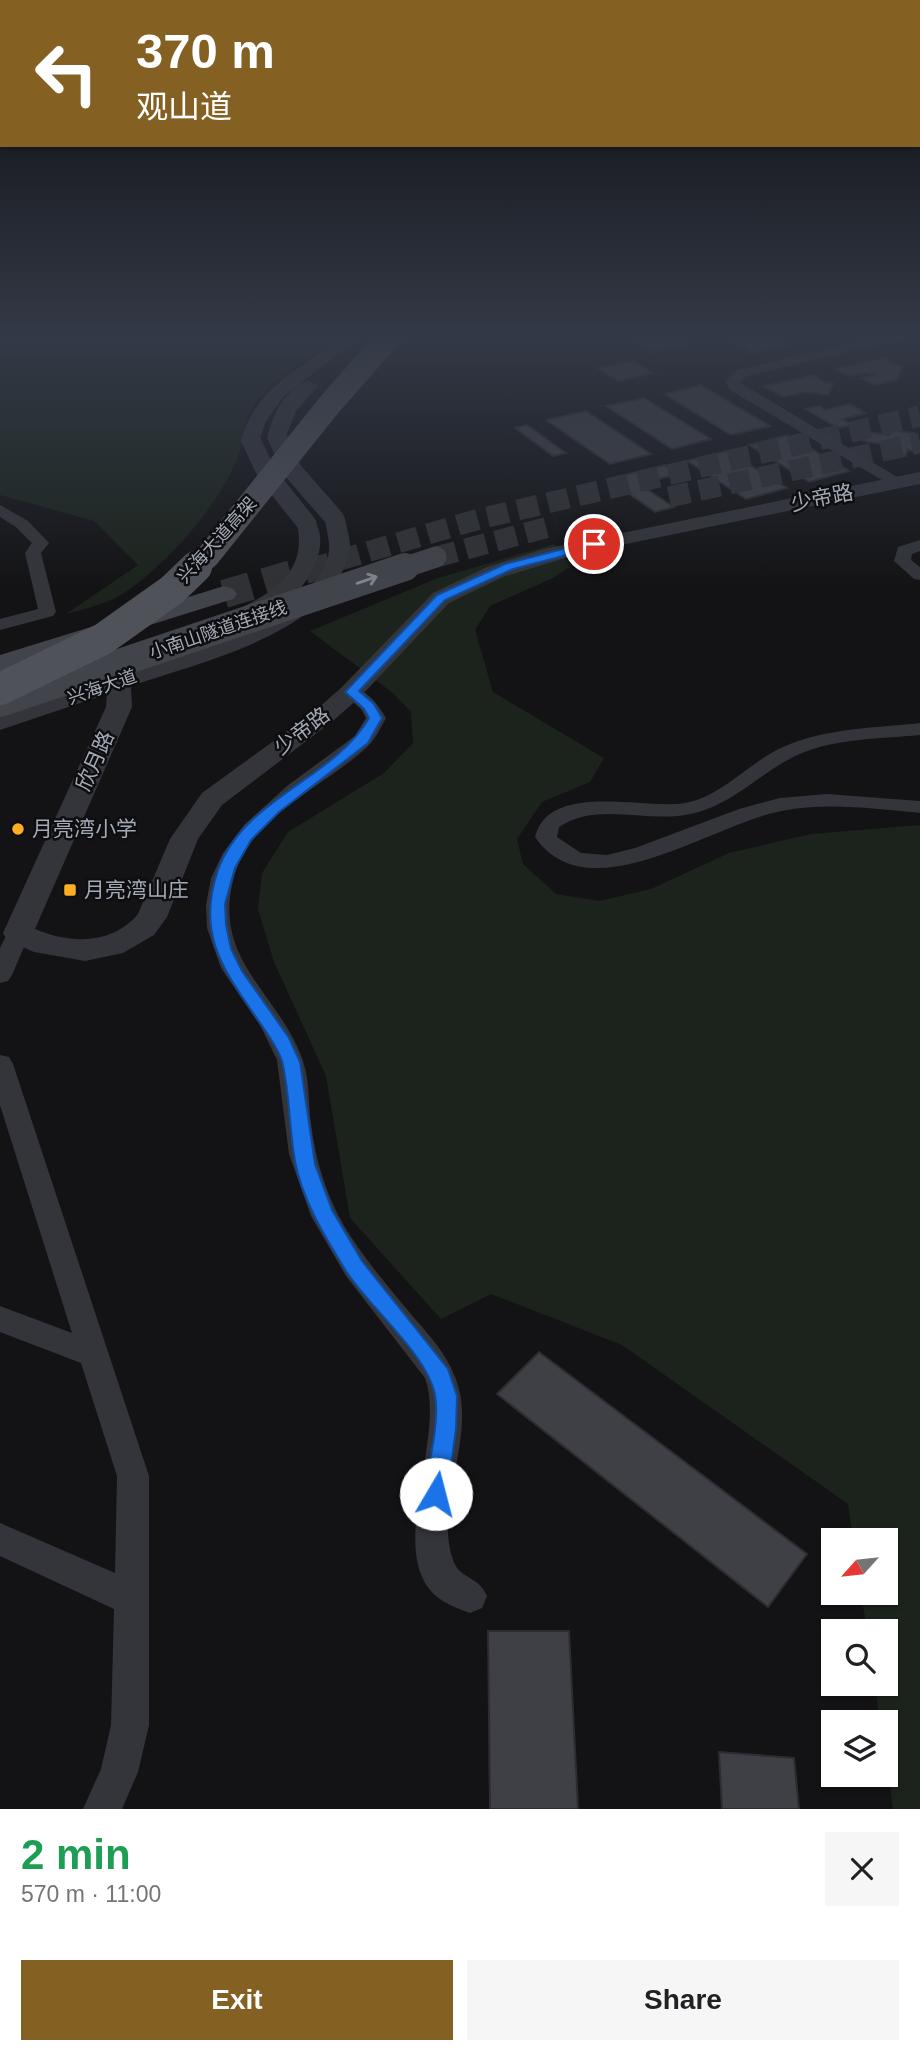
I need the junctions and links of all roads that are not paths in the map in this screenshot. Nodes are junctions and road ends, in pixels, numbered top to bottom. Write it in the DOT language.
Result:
graph roads {
  1 [pos="256,420"];
  2 [pos="280,420"];
  3 [pos="301,420"];
  4 [pos="318,420"];
  5 [pos="795,420"];
  6 [pos="909,481"];
  7 [pos="0,510"];
  8 [pos="920,545"];
  9 [pos="436,557"];
  10 [pos="920,575"];
  11 [pos="224,594"];
  12 [pos="0,625"];
  13 [pos="0,664"];
  14 [pos="113,672"];
  15 [pos="0,674"];
  16 [pos="0,689"];
  17 [pos="351,692"];
  18 [pos="0,697"];
  19 [pos="0,703"];
  20 [pos="41,708"];
  21 [pos="0,722"];
  22 [pos="112,724"];
  23 [pos="920,729"];
  24 [pos="920,807"];
  25 [pos="18,933"];
  26 [pos="0,975"];
  27 [pos="0,1064"];
  28 [pos="0,1320"];
  29 [pos="93,1354"];
  30 [pos="0,1539"];
  31 [pos="470,1596"];
  32 [pos="132,1599"];
  33 [pos="102,1809"];
  1 -- 14 [label="street, 兴海大道, bridge"];
  2 -- 14 [label="street, 兴海大道, bridge"];
  3 -- 15 [label="main road, 兴海大道高架, bridge"];
  4 -- 16 [label="main road, 兴海大道高架, bridge"];
  5 -- 6 [label="street"];
  6 -- 17 [label="street, 少帝路"];
  7 -- 12 [label="street"];
  8 -- 10 [label="street"];
  19 -- 9 [label="main road, 小南山隧道连接线, one-way, bridge"];
  11 -- 13 [label="main road, 小南山隧道连接线"];
  14 -- 18 [label="street, 兴海大道"];
  14 -- 20 [label="street, 兴海大道"];
  14 -- 22 [label="street, 欣月路"];
  17 -- 25 [label="street, 少帝路"];
  17 -- 31 [label="street"];
  20 -- 21 [label="street, 兴海大道"];
  20 -- 22 [label="street"];
  22 -- 25 [label="street, 欣月路"];
  23 -- 24 [label="street"];
  25 -- 26 [label="street, 欣月路"];
  27 -- 29 [label="street"];
  28 -- 29 [label="street"];
  29 -- 32 [label="street"];
  30 -- 32 [label="street"];
  32 -- 33 [label="street"];
}
